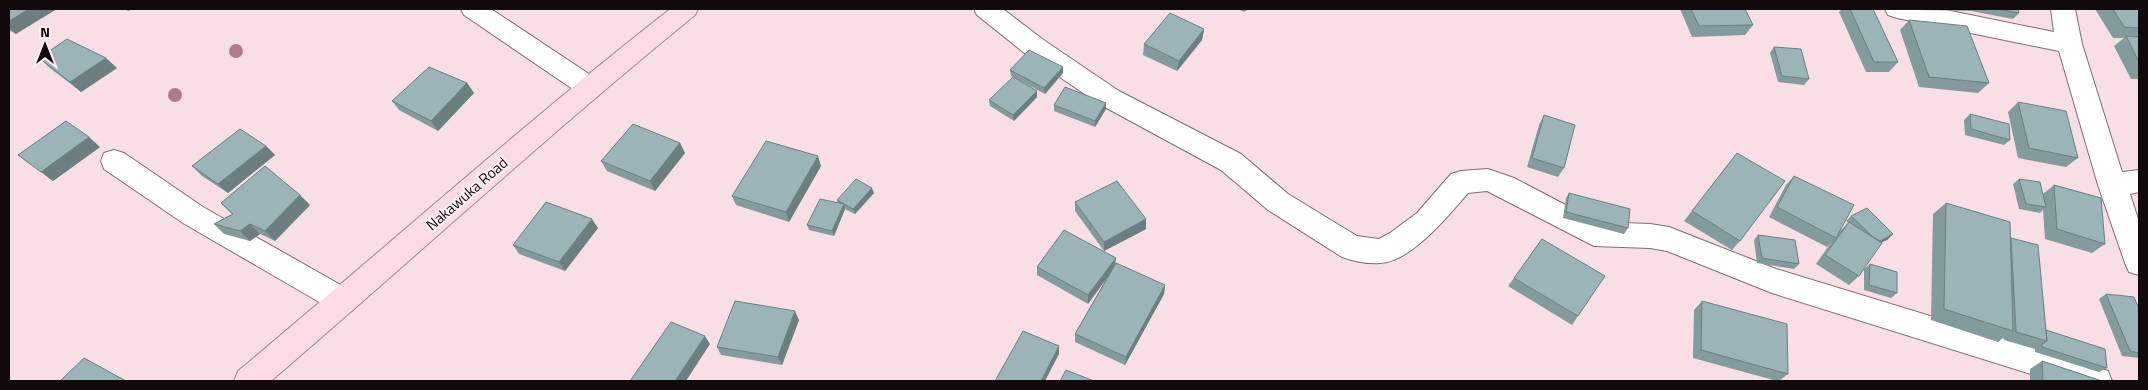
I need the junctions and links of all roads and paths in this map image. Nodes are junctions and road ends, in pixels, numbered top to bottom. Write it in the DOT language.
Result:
graph roads {
  1 [pos="473,9"];
  2 [pos="686,9"];
  3 [pos="986,9"];
  4 [pos="1897,9"];
  5 [pos="2063,9"];
  6 [pos="2069,44"];
  7 [pos="589,88"];
  8 [pos="114,161"];
  9 [pos="2139,181"];
  10 [pos="2112,186"];
  11 [pos="2139,263"];
  12 [pos="343,301"];
  13 [pos="249,381"];
  14 [pos="2097,381"];
  1 -- 7 [label="street"];
  2 -- 7 [label="main road, Nakawuka Road"];
  3 -- 14 [label="street"];
  4 -- 6 [label="street"];
  5 -- 6 [label="street"];
  6 -- 10 [label="street"];
  7 -- 12 [label="main road, Nakawuka Road"];
  8 -- 12 [label="street"];
  9 -- 10 [label="street"];
  10 -- 11 [label="street"];
  12 -- 13 [label="main road, Nakawuka Road"];
}
